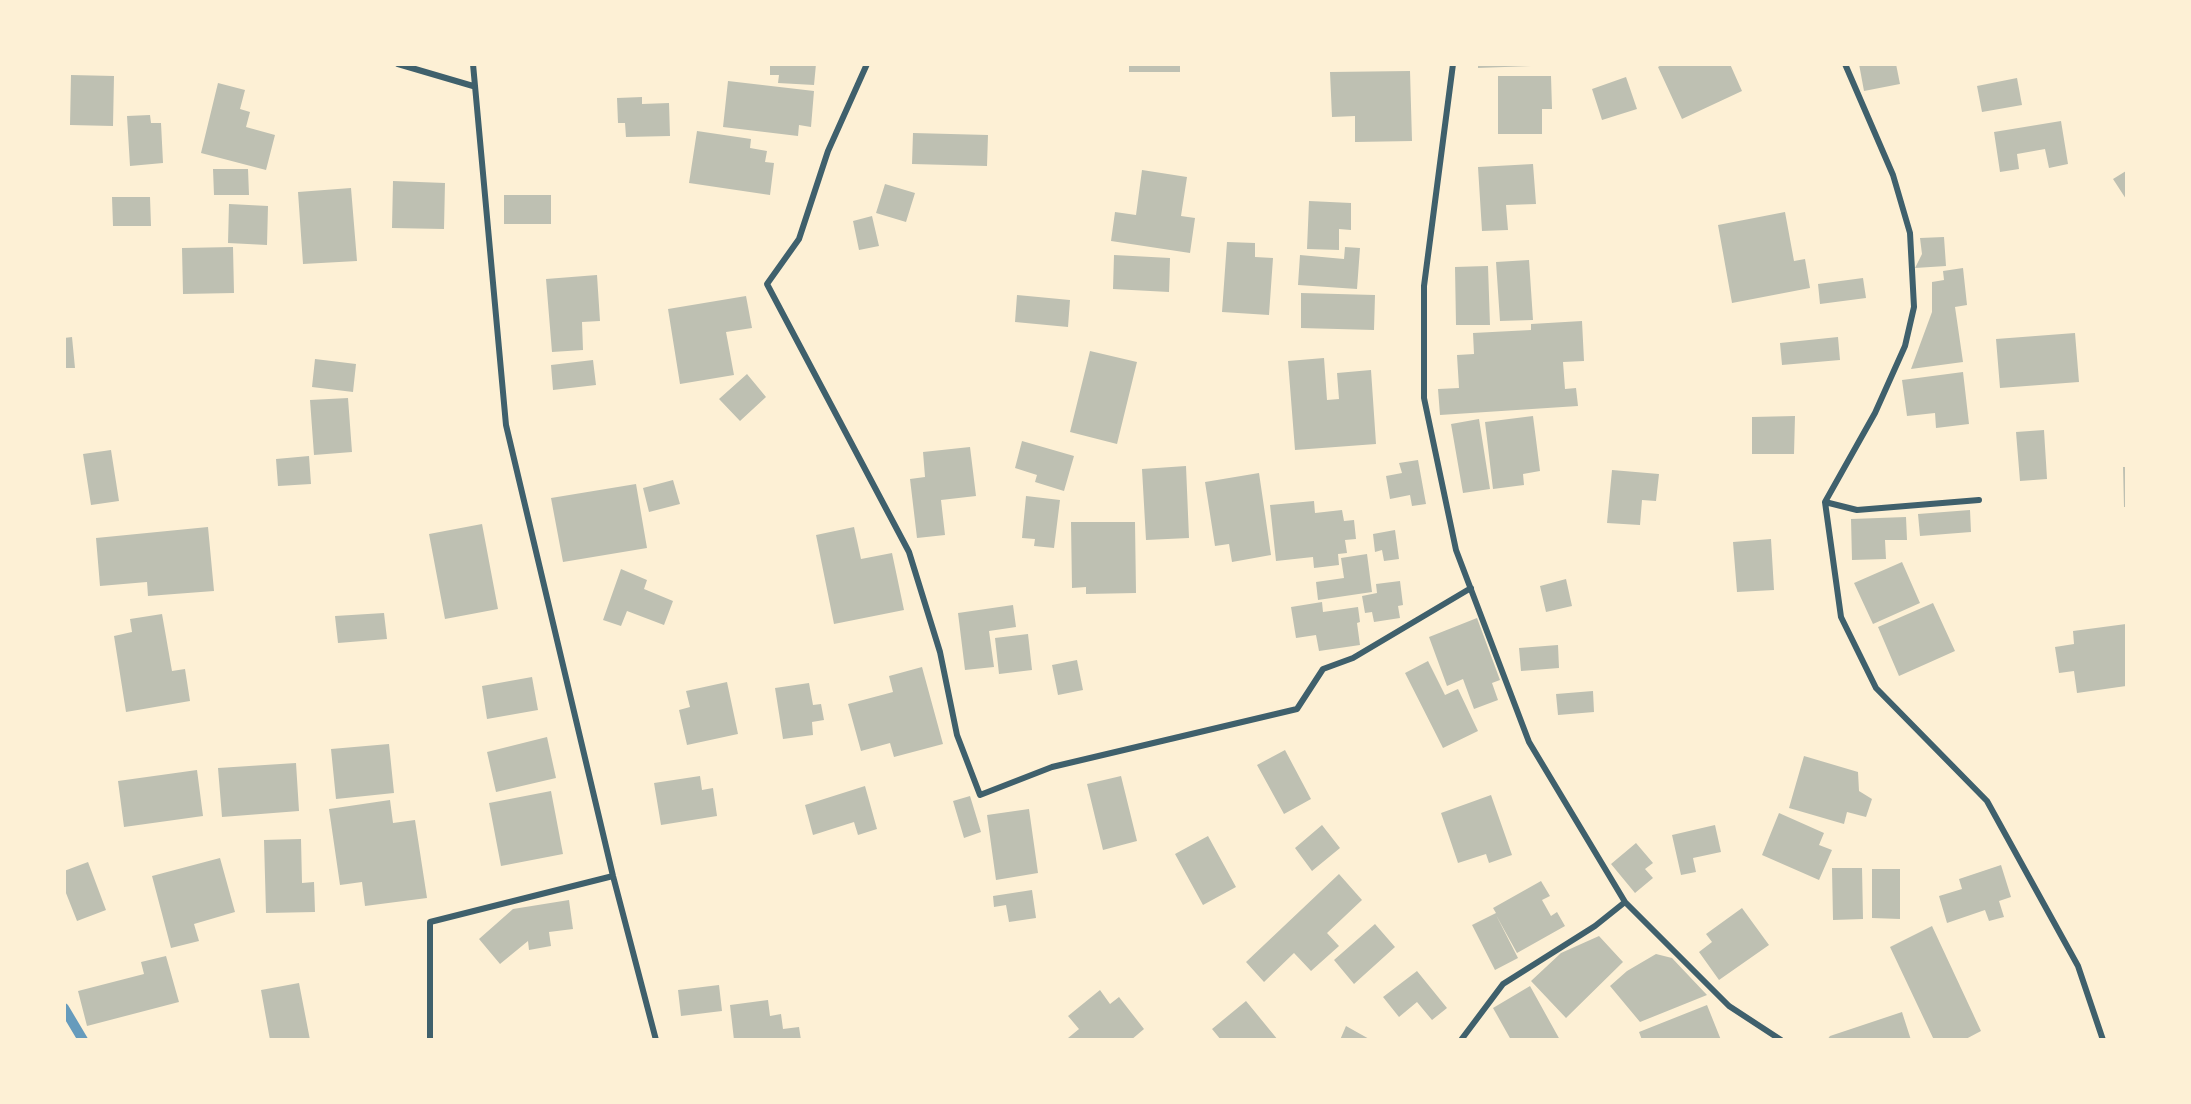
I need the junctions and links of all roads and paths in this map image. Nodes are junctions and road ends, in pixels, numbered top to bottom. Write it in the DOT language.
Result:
graph roads {
  1 [pos="398,64"];
  2 [pos="473,64"];
  3 [pos="867,64"];
  4 [pos="1453,64"];
  5 [pos="1845,64"];
  6 [pos="473,86"];
  7 [pos="1979,500"];
  8 [pos="1825,502"];
  9 [pos="1471,588"];
  10 [pos="613,876"];
  11 [pos="1625,902"];
  12 [pos="430,1040"];
  13 [pos="656,1040"];
  14 [pos="1461,1040"];
  15 [pos="1781,1040"];
  16 [pos="2103,1040"];
  1 -- 6 [label="street"];
  2 -- 6 [label="street"];
  3 -- 9 [label="street"];
  4 -- 9 [label="street"];
  5 -- 8 [label="street"];
  6 -- 10 [label="street"];
  7 -- 8 [label="street"];
  8 -- 16 [label="street"];
  9 -- 11 [label="street"];
  10 -- 12 [label="street"];
  10 -- 13 [label="street"];
  11 -- 14 [label="street"];
  11 -- 15 [label="street"];
}
